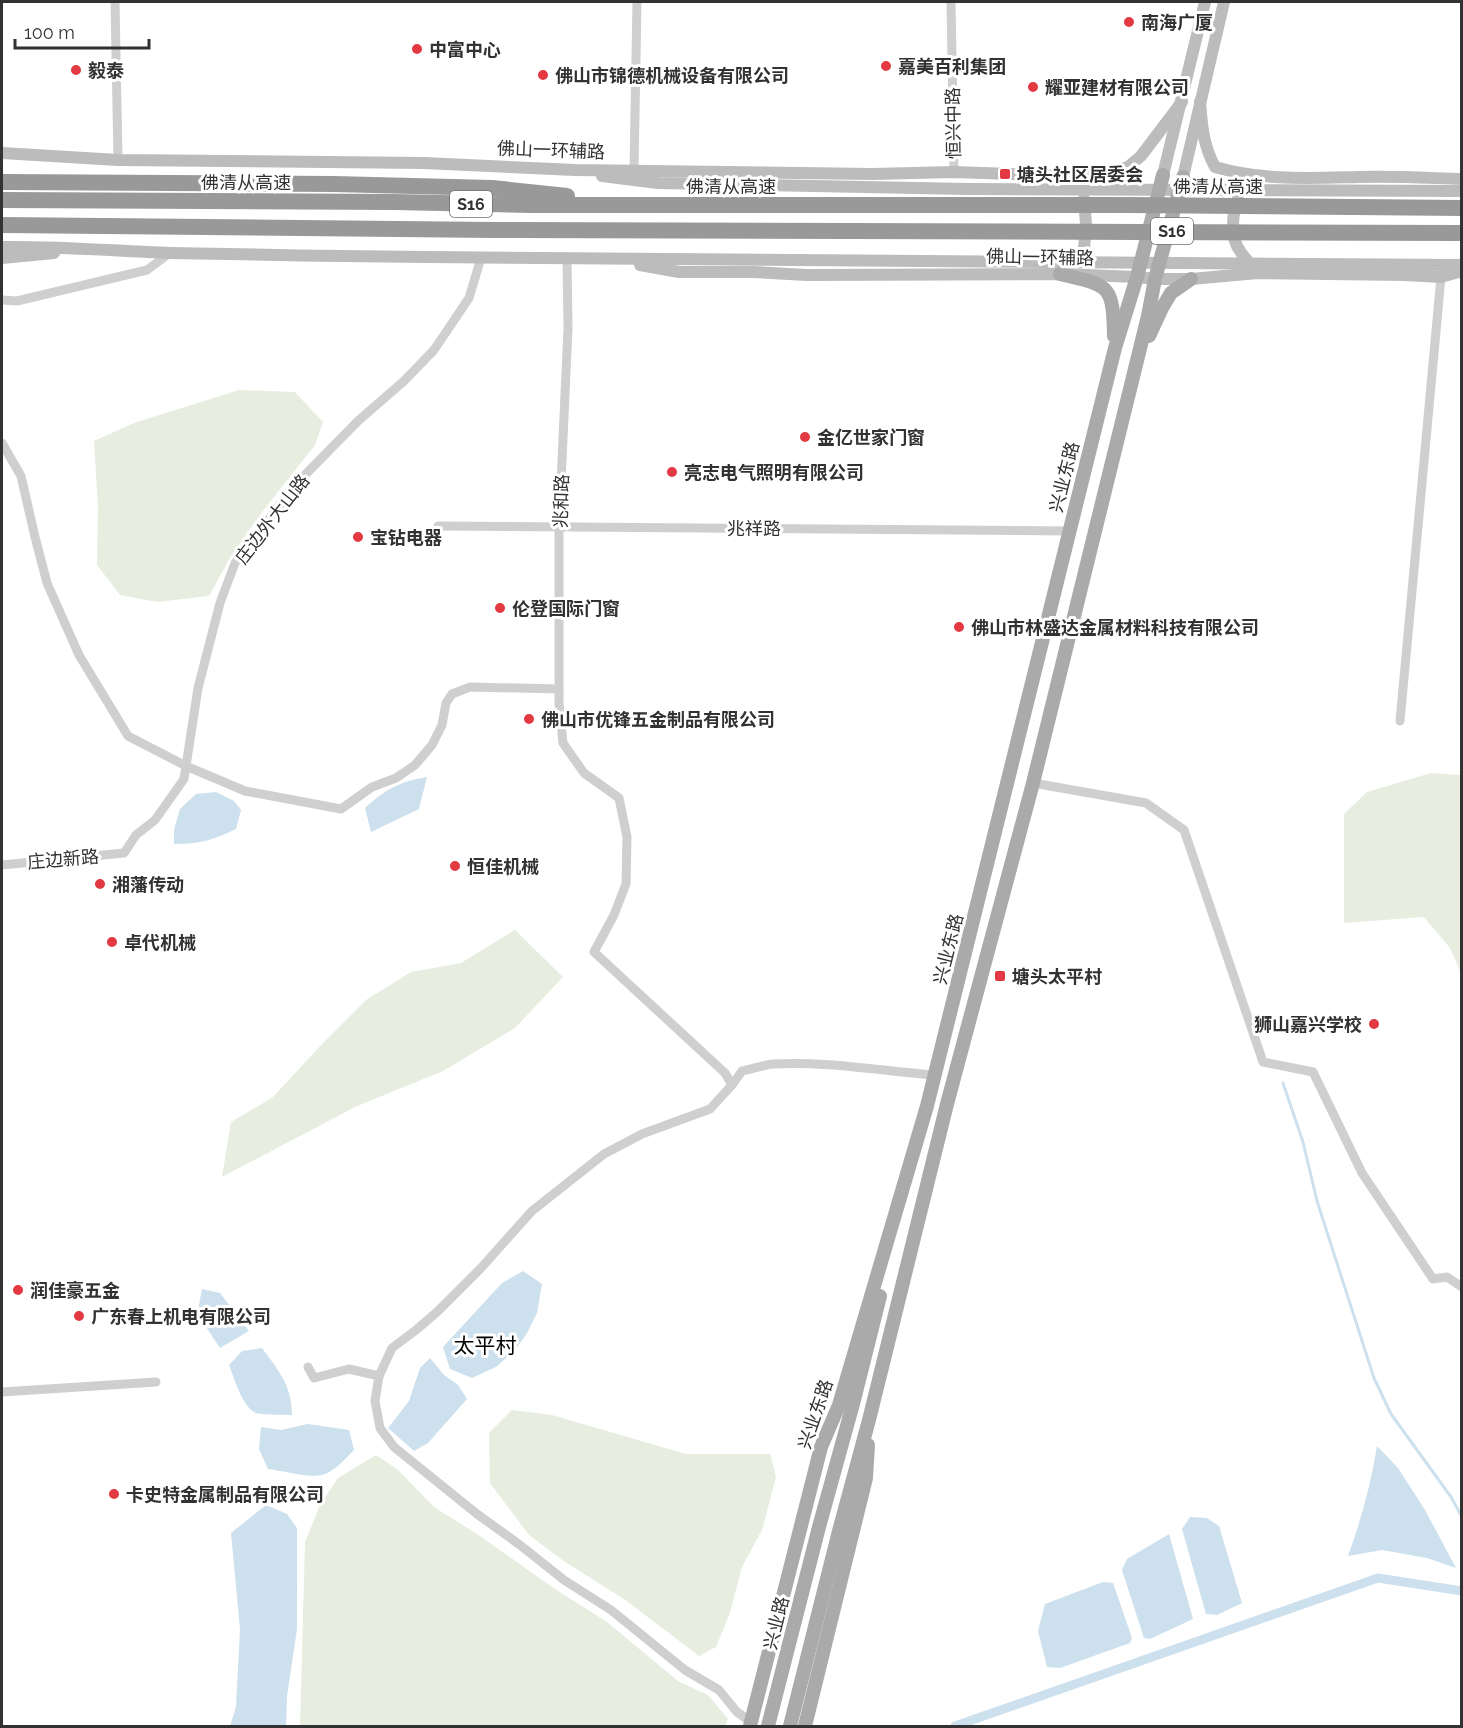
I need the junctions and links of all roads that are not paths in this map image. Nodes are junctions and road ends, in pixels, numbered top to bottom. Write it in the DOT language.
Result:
graph roads {
  1 [pos="115,2"];
  2 [pos="637,2"];
  3 [pos="951,2"];
  4 [pos="1205,2"];
  5 [pos="1224,2"];
  6 [pos="1182,102"];
  7 [pos="1200,102"];
  8 [pos="2,155"];
  9 [pos="118,160"];
  10 [pos="575,170"];
  11 [pos="634,170"];
  12 [pos="954,172"];
  13 [pos="1163,175"];
  14 [pos="1069,176"];
  15 [pos="1183,177"];
  16 [pos="1263,177"];
  17 [pos="1461,179"];
  18 [pos="2,182"];
  19 [pos="1461,191"];
  20 [pos="940,197"];
  21 [pos="2,200"];
  22 [pos="647,205"];
  23 [pos="1461,208"];
  24 [pos="2,225"];
  25 [pos="1461,233"];
  26 [pos="2,247"];
  27 [pos="108,250"];
  28 [pos="170,253"];
  29 [pos="2,258"];
  30 [pos="482,258"];
  31 [pos="567,258"];
  32 [pos="618,260"];
  33 [pos="1461,265"];
  34 [pos="1461,271"];
  35 [pos="1258,273"];
  36 [pos="1060,274"];
  37 [pos="1137,276"];
  38 [pos="1441,277"];
  39 [pos="1155,279"];
  40 [pos="1191,279"];
  41 [pos="2,300"];
  42 [pos="1115,348"];
  43 [pos="1135,365"];
  44 [pos="2,443"];
  45 [pos="438,526"];
  46 [pos="560,527"];
  47 [pos="1070,531"];
  48 [pos="559,689"];
  49 [pos="1400,722"];
  50 [pos="186,766"];
  51 [pos="1033,783"];
  52 [pos="124,853"];
  53 [pos="2,865"];
  54 [pos="934,1075"];
  55 [pos="732,1084"];
  56 [pos="927,1106"];
  57 [pos="1461,1287"];
  58 [pos="308,1367"];
  59 [pos="379,1376"];
  60 [pos="156,1382"];
  61 [pos="2,1392"];
  62 [pos="869,1420"];
  63 [pos="751,1724"];
  64 [pos="768,1726"];
  65 [pos="790,1726"];
  66 [pos="805,1726"];
  1 -- 9 [label="street"];
  2 -- 11 [label="street"];
  3 -- 12 [label="street, 恒兴中路"];
  4 -- 6 [label="main road"];
  5 -- 7 [label="main road"];
  6 -- 13 [label="main road"];
  6 -- 14 [label="main road, 佛山一环辅路"];
  7 -- 15 [label="main road"];
  7 -- 16 [label="main road"];
  8 -- 9 [label="main road, 佛山一环辅路"];
  9 -- 10 [label="main road, 佛山一环辅路"];
  10 -- 11 [label="main road, 佛山一环辅路"];
  10 -- 20 [label="main road"];
  11 -- 12 [label="main road, 佛山一环辅路"];
  12 -- 14 [label="main road, 佛山一环辅路"];
  13 -- 37 [label="main road, 兴业东路"];
  14 -- 36 [label="main road"];
  15 -- 39 [label="main road"];
  16 -- 17 [label="main road"];
  16 -- 35 [label="main road"];
  18 -- 22 [label="highway"];
  19 -- 20 [label="main road"];
  20 -- 22 [label="highway, 佛清从高速 / S16"];
  20 -- 23 [label="highway, 佛清从高速 / S16"];
  21 -- 22 [label="highway, 佛清从高速 / S16"];
  24 -- 25 [label="highway, S16"];
  26 -- 27 [label="main road"];
  27 -- 28 [label="main road, 佛山一环辅路"];
  27 -- 29 [label="main road"];
  28 -- 30 [label="main road, 佛山一环辅路"];
  28 -- 41 [label="street"];
  30 -- 31 [label="main road, 佛山一环辅路"];
  30 -- 50 [label="street, 庄边外大山路"];
  31 -- 32 [label="main road, 佛山一环辅路"];
  31 -- 46 [label="street, 兆和路"];
  32 -- 33 [label="main road, 佛山一环辅路"];
  32 -- 36 [label="main road, 佛山一环辅路"];
  34 -- 38 [label="main road, 佛山一环辅路"];
  35 -- 38 [label="main road, 佛山一环辅路"];
  35 -- 40 [label="main road, 佛山一环辅路"];
  36 -- 37 [label="main road, 佛山一环辅路"];
  36 -- 42 [label="main road"];
  37 -- 39 [label="main road, 佛山一环辅路"];
  37 -- 42 [label="main road, 兴业东路"];
  38 -- 49 [label="street"];
  39 -- 40 [label="main road, 佛山一环辅路"];
  39 -- 43 [label="main road"];
  40 -- 43 [label="main road"];
  42 -- 47 [label="main road, 兴业东路"];
  43 -- 51 [label="main road"];
  44 -- 50 [label="street"];
  45 -- 46 [label="street, 兆祥路"];
  46 -- 47 [label="street, 兆祥路"];
  46 -- 48 [label="street, 兆和路"];
  47 -- 54 [label="main road, 兴业东路"];
  48 -- 50 [label="street"];
  48 -- 55 [label="street, 兆和路"];
  50 -- 52 [label="street, 庄边外大山路"];
  51 -- 57 [label="street"];
  51 -- 62 [label="main road"];
  52 -- 53 [label="street, 庄边新路"];
  54 -- 55 [label="street"];
  54 -- 56 [label="main road, 兴业东路"];
  55 -- 59 [label="street"];
  56 -- 63 [label="main road, 兴业东路"];
  56 -- 64 [label="main road, 兴业路"];
  58 -- 59 [label="street"];
  59 -- 63 [label="street"];
  60 -- 61 [label="street"];
  62 -- 65 [label="main road"];
  62 -- 66 [label="main road"];
}
